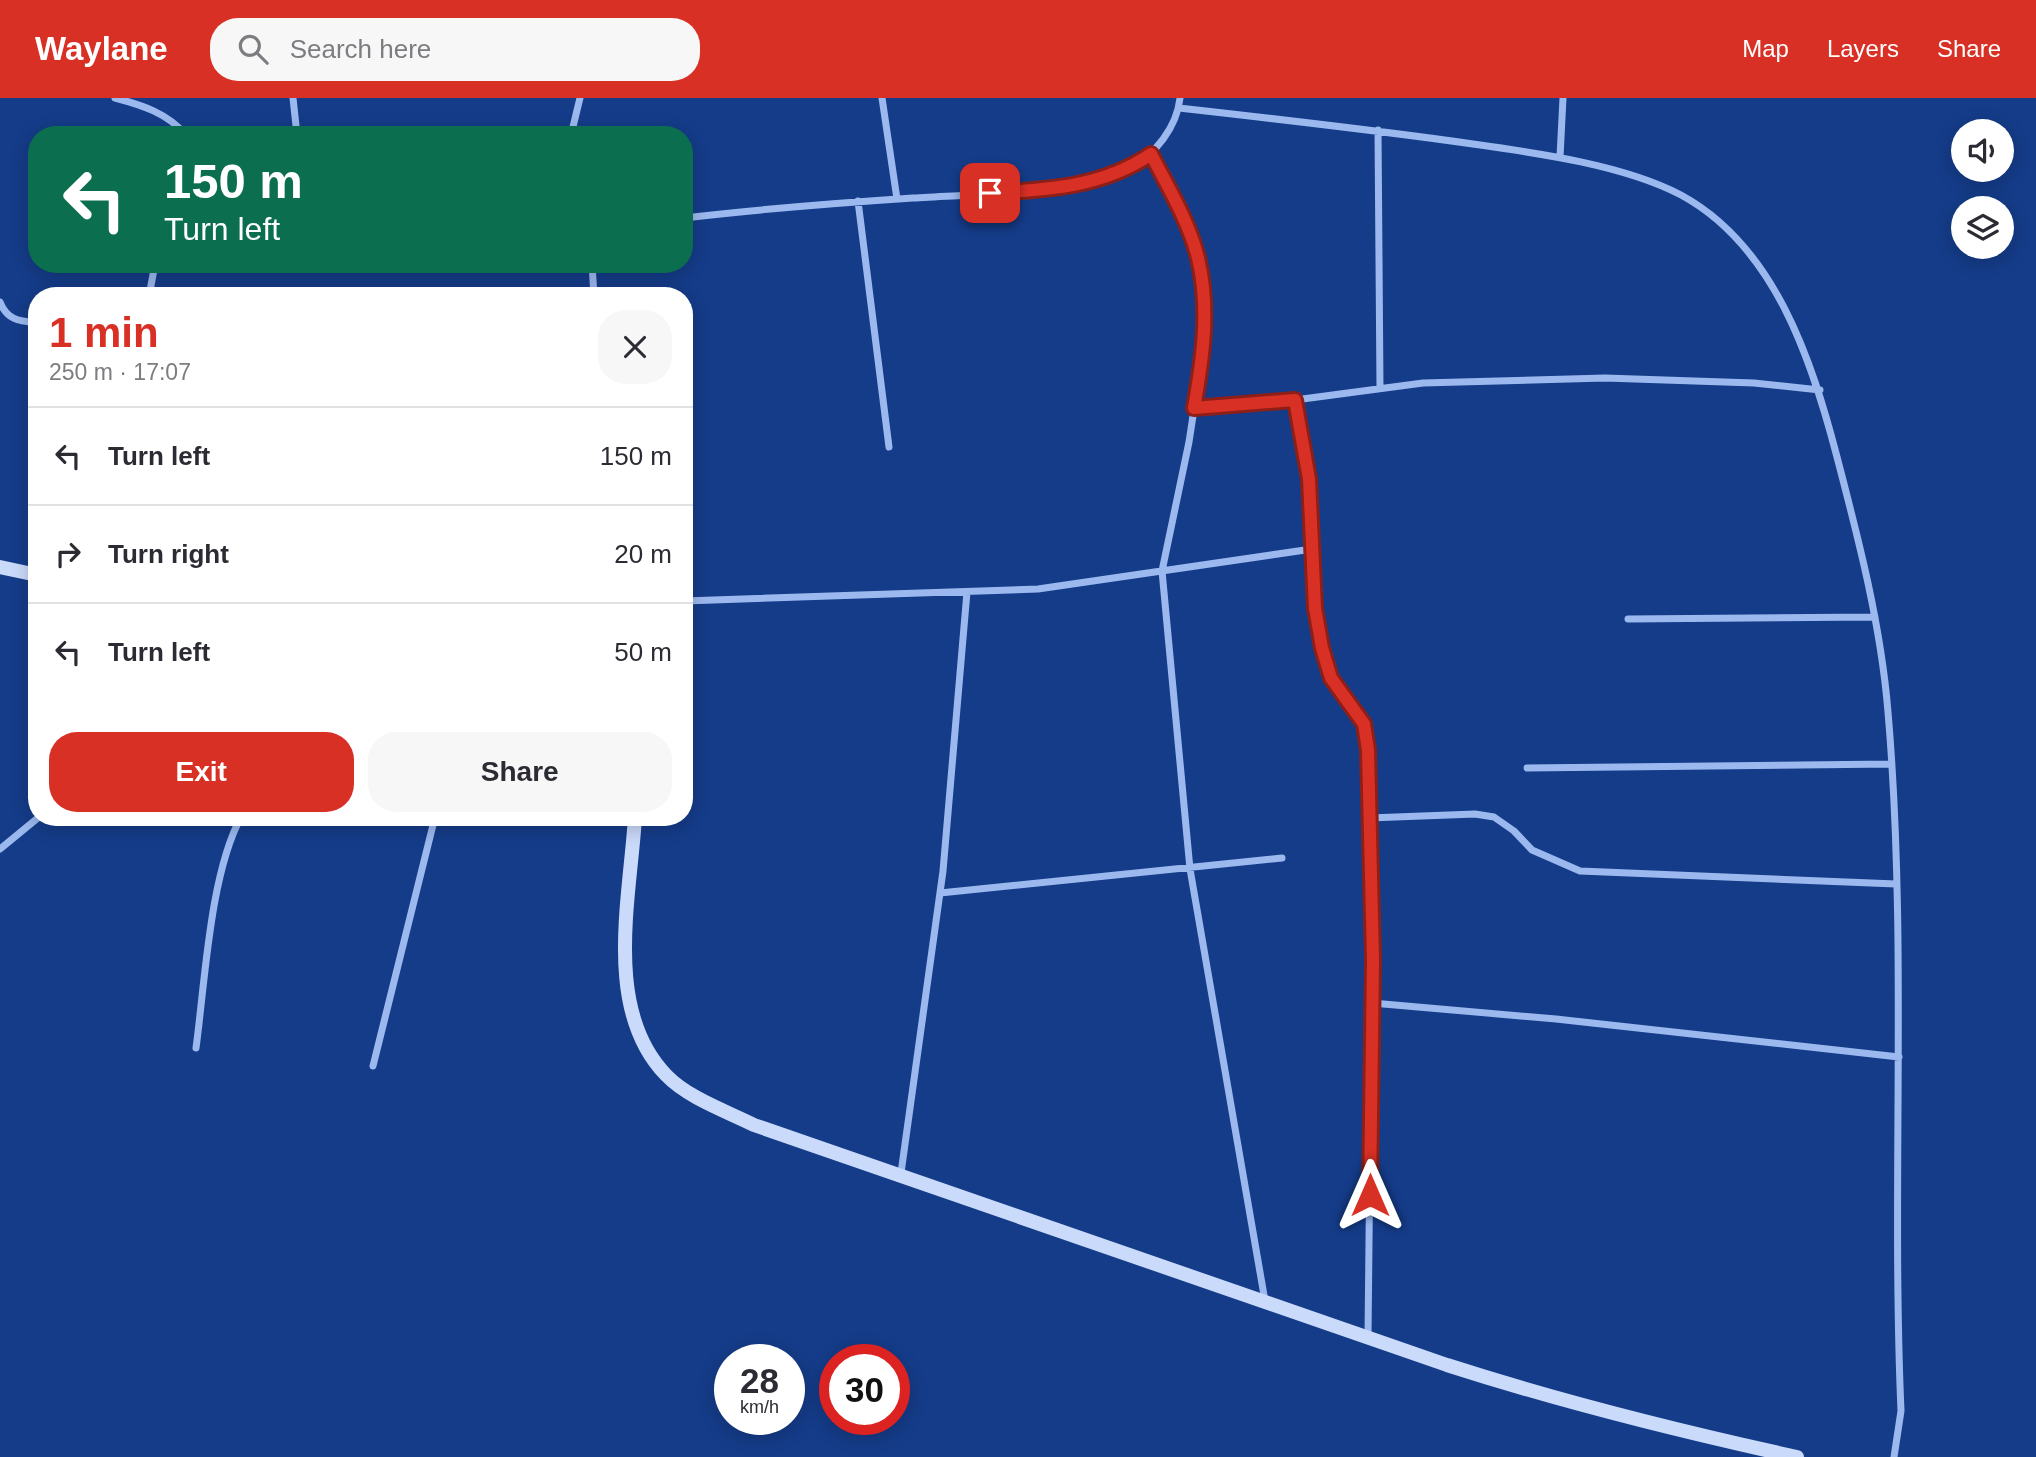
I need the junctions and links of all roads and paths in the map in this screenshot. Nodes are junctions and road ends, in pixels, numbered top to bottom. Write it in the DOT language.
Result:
graph roads {
  1 [pos="116,98"];
  2 [pos="292,98"];
  3 [pos="580,98"];
  4 [pos="882,98"];
  5 [pos="1180,98"];
  6 [pos="1563,98"];
  7 [pos="1179,108"];
  8 [pos="177,126"];
  9 [pos="297,126"];
  10 [pos="572,126"];
  11 [pos="1378,131"];
  12 [pos="1151,154"];
  13 [pos="1560,157"];
  14 [pos="897,199"];
  15 [pos="858,201"];
  16 [pos="693,217"];
  17 [pos="0,302"];
  18 [pos="28,322"];
  19 [pos="1380,388"];
  20 [pos="1820,390"];
  21 [pos="1295,400"];
  22 [pos="1194,408"];
  23 [pos="889,447"];
  24 [pos="1312,549"];
  25 [pos="0,567"];
  26 [pos="1162,571"];
  27 [pos="28,573"];
  28 [pos="967,592"];
  29 [pos="693,601"];
  30 [pos="1875,617"];
  31 [pos="1628,619"];
  32 [pos="1891,765"];
  33 [pos="1527,768"];
  34 [pos="1369,818"];
  35 [pos="29,826"];
  36 [pos="236,826"];
  37 [pos="433,826"];
  38 [pos="634,826"];
  39 [pos="0,849"];
  40 [pos="1282,858"];
  41 [pos="1190,869"];
  42 [pos="1896,884"];
  43 [pos="940,893"];
  44 [pos="1372,1003"];
  45 [pos="196,1048"];
  46 [pos="1899,1057"];
  47 [pos="373,1066"];
  48 [pos="901,1173"];
  49 [pos="1265,1302"];
  50 [pos="1368,1338"];
  51 [pos="1797,1457"];
  52 [pos="1894,1457"];
  1 -- 8 [label="street"];
  2 -- 9 [label="street"];
  3 -- 10 [label="street"];
  4 -- 14 [label="street"];
  5 -- 7 [label="street"];
  6 -- 13 [label="street"];
  7 -- 11 [label="street"];
  7 -- 12 [label="street"];
  11 -- 13 [label="street"];
  11 -- 19 [label="street"];
  12 -- 14 [label="street"];
  12 -- 22 [label="street"];
  13 -- 20 [label="street"];
  14 -- 15 [label="street"];
  15 -- 16 [label="street"];
  15 -- 23 [label="street"];
  17 -- 18 [label="street"];
  19 -- 20 [label="street"];
  19 -- 21 [label="street"];
  20 -- 30 [label="street"];
  21 -- 22 [label="street"];
  21 -- 24 [label="street"];
  22 -- 26 [label="street"];
  24 -- 26 [label="street"];
  24 -- 34 [label="street"];
  25 -- 27 [label="street"];
  26 -- 28 [label="street"];
  26 -- 41 [label="street"];
  28 -- 29 [label="street"];
  28 -- 43 [label="street"];
  30 -- 31 [label="street"];
  30 -- 32 [label="street"];
  32 -- 33 [label="street"];
  32 -- 42 [label="street"];
  34 -- 42 [label="street"];
  34 -- 44 [label="street"];
  35 -- 39 [label="street"];
  36 -- 45 [label="street"];
  37 -- 47 [label="street"];
  38 -- 48 [label="street"];
  40 -- 41 [label="street"];
  41 -- 43 [label="street"];
  41 -- 49 [label="street"];
  42 -- 46 [label="street"];
  43 -- 48 [label="street"];
  44 -- 46 [label="street"];
  44 -- 50 [label="street"];
  46 -- 52 [label="street"];
  48 -- 49 [label="street"];
  49 -- 50 [label="street"];
  50 -- 51 [label="street"];
}
